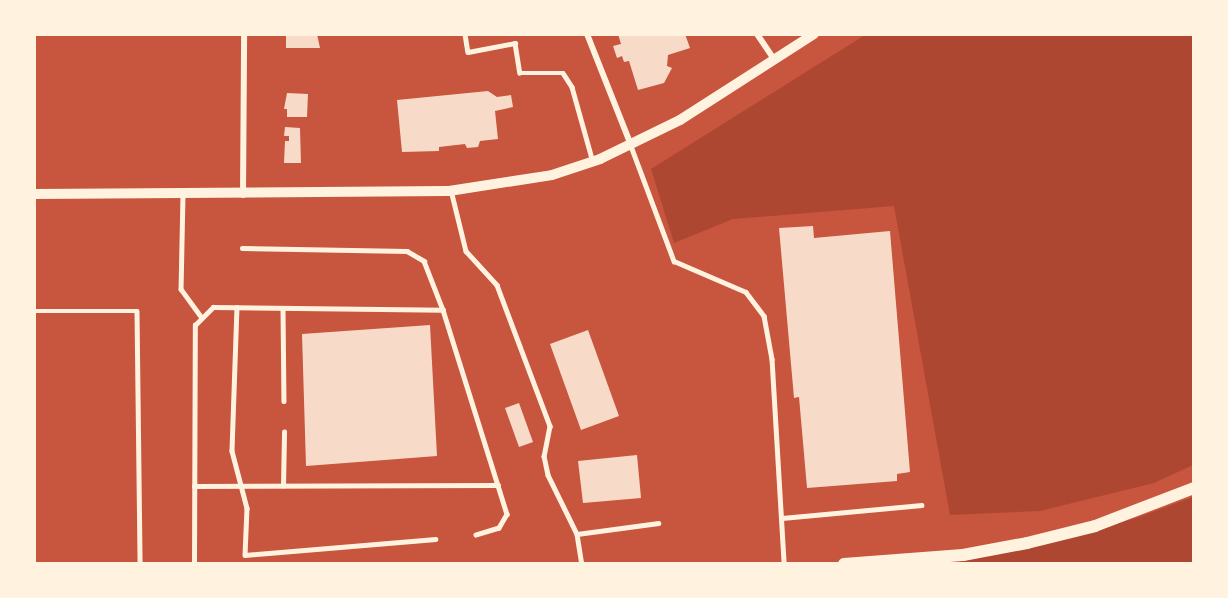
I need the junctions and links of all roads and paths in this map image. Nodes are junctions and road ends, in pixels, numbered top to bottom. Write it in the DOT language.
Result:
graph roads {
  1 [pos="244,34"];
  2 [pos="465,34"];
  3 [pos="587,34"];
  4 [pos="757,34"];
  5 [pos="814,34"];
  6 [pos="800,38"];
  7 [pos="774,59"];
  8 [pos="631,146"];
  9 [pos="593,162"];
  10 [pos="451,190"];
  11 [pos="34,194"];
  12 [pos="183,195"];
  13 [pos="243,195"];
  14 [pos="242,248"];
  15 [pos="237,308"];
  16 [pos="283,308"];
  17 [pos="442,310"];
  18 [pos="34,311"];
  19 [pos="201,317"];
  20 [pos="284,401"];
  21 [pos="284,432"];
  22 [pos="498,485"];
  23 [pos="194,486"];
  24 [pos="283,486"];
  25 [pos="244,487"];
  26 [pos="1194,488"];
  27 [pos="921,505"];
  28 [pos="782,518"];
  29 [pos="658,523"];
  30 [pos="578,534"];
  31 [pos="476,535"];
  32 [pos="435,539"];
  33 [pos="140,564"];
  34 [pos="194,564"];
  35 [pos="582,564"];
  36 [pos="784,564"];
  37 [pos="844,564"];
  1 -- 13 [label="street"];
  2 -- 9 [label="lane"];
  3 -- 8 [label="street"];
  4 -- 7 [label="street"];
  5 -- 6 [label="street"];
  6 -- 7 [label="street"];
  7 -- 8 [label="street"];
  8 -- 9 [label="street"];
  8 -- 28 [label="lane"];
  9 -- 10 [label="street"];
  10 -- 13 [label="street"];
  10 -- 30 [label="lane"];
  11 -- 12 [label="street"];
  12 -- 13 [label="street"];
  12 -- 19 [label="lane"];
  14 -- 17 [label="lane"];
  15 -- 16 [label="lane"];
  15 -- 19 [label="lane"];
  15 -- 25 [label="lane"];
  16 -- 17 [label="lane"];
  16 -- 20 [label="lane"];
  17 -- 22 [label="lane"];
  18 -- 33 [label="lane"];
  19 -- 23 [label="lane"];
  21 -- 24 [label="lane"];
  22 -- 24 [label="lane"];
  22 -- 31 [label="lane"];
  23 -- 25 [label="lane"];
  23 -- 34 [label="lane"];
  24 -- 25 [label="lane"];
  25 -- 32 [label="lane"];
  26 -- 37 [label="main road"];
  27 -- 28 [label="lane"];
  28 -- 36 [label="lane"];
  29 -- 30 [label="lane"];
  30 -- 35 [label="lane"];
}
